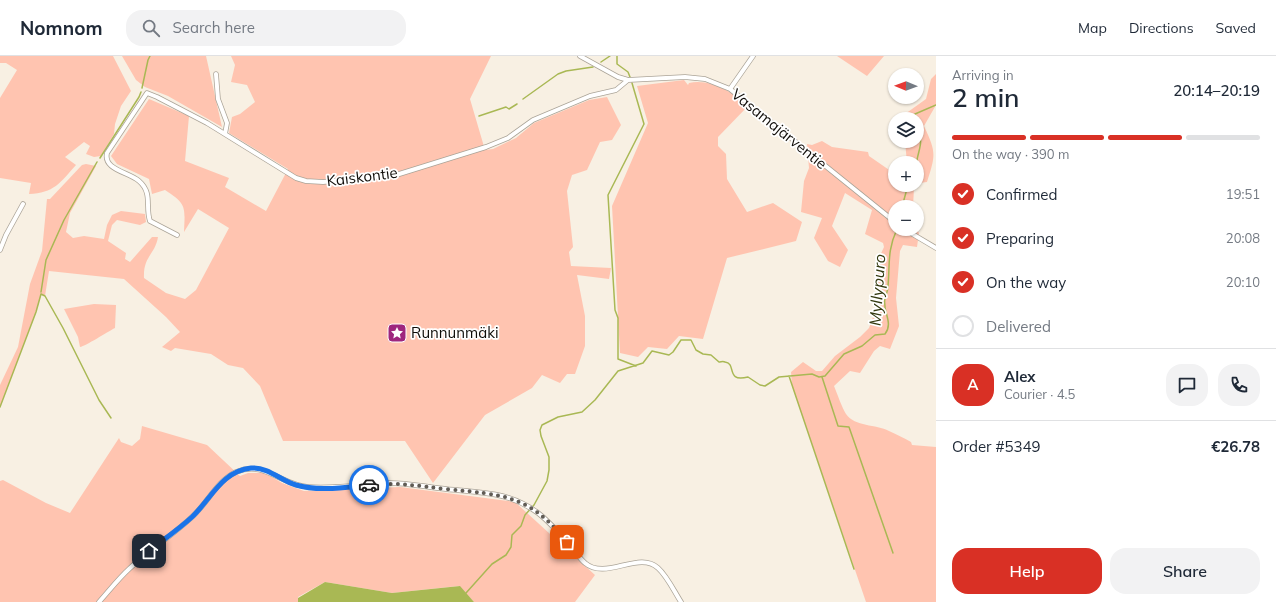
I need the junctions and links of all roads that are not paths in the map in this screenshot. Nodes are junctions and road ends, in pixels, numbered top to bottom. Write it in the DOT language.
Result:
graph roads {
  1 [pos="580,56"];
  2 [pos="753,56"];
  3 [pos="216,74"];
  4 [pos="628,80"];
  5 [pos="730,88"];
  6 [pos="225,134"];
  7 [pos="23,204"];
  8 [pos="888,216"];
  9 [pos="177,235"];
  10 [pos="916,236"];
  11 [pos="936,248"];
  12 [pos="0,250"];
  13 [pos="99,602"];
  14 [pos="681,602"];
  1 -- 4 [label="street, Vasamajärventie"];
  2 -- 5 [label="street"];
  3 -- 6 [label="street"];
  4 -- 5 [label="street, Vasamajärventie"];
  4 -- 6 [label="street, Kaiskontie"];
  5 -- 8 [label="street, Vasamajärventie"];
  6 -- 9 [label="street, Kaiskontie"];
  7 -- 12 [label="street"];
  10 -- 11 [label="street"];
  13 -- 14 [label="street"];
}
